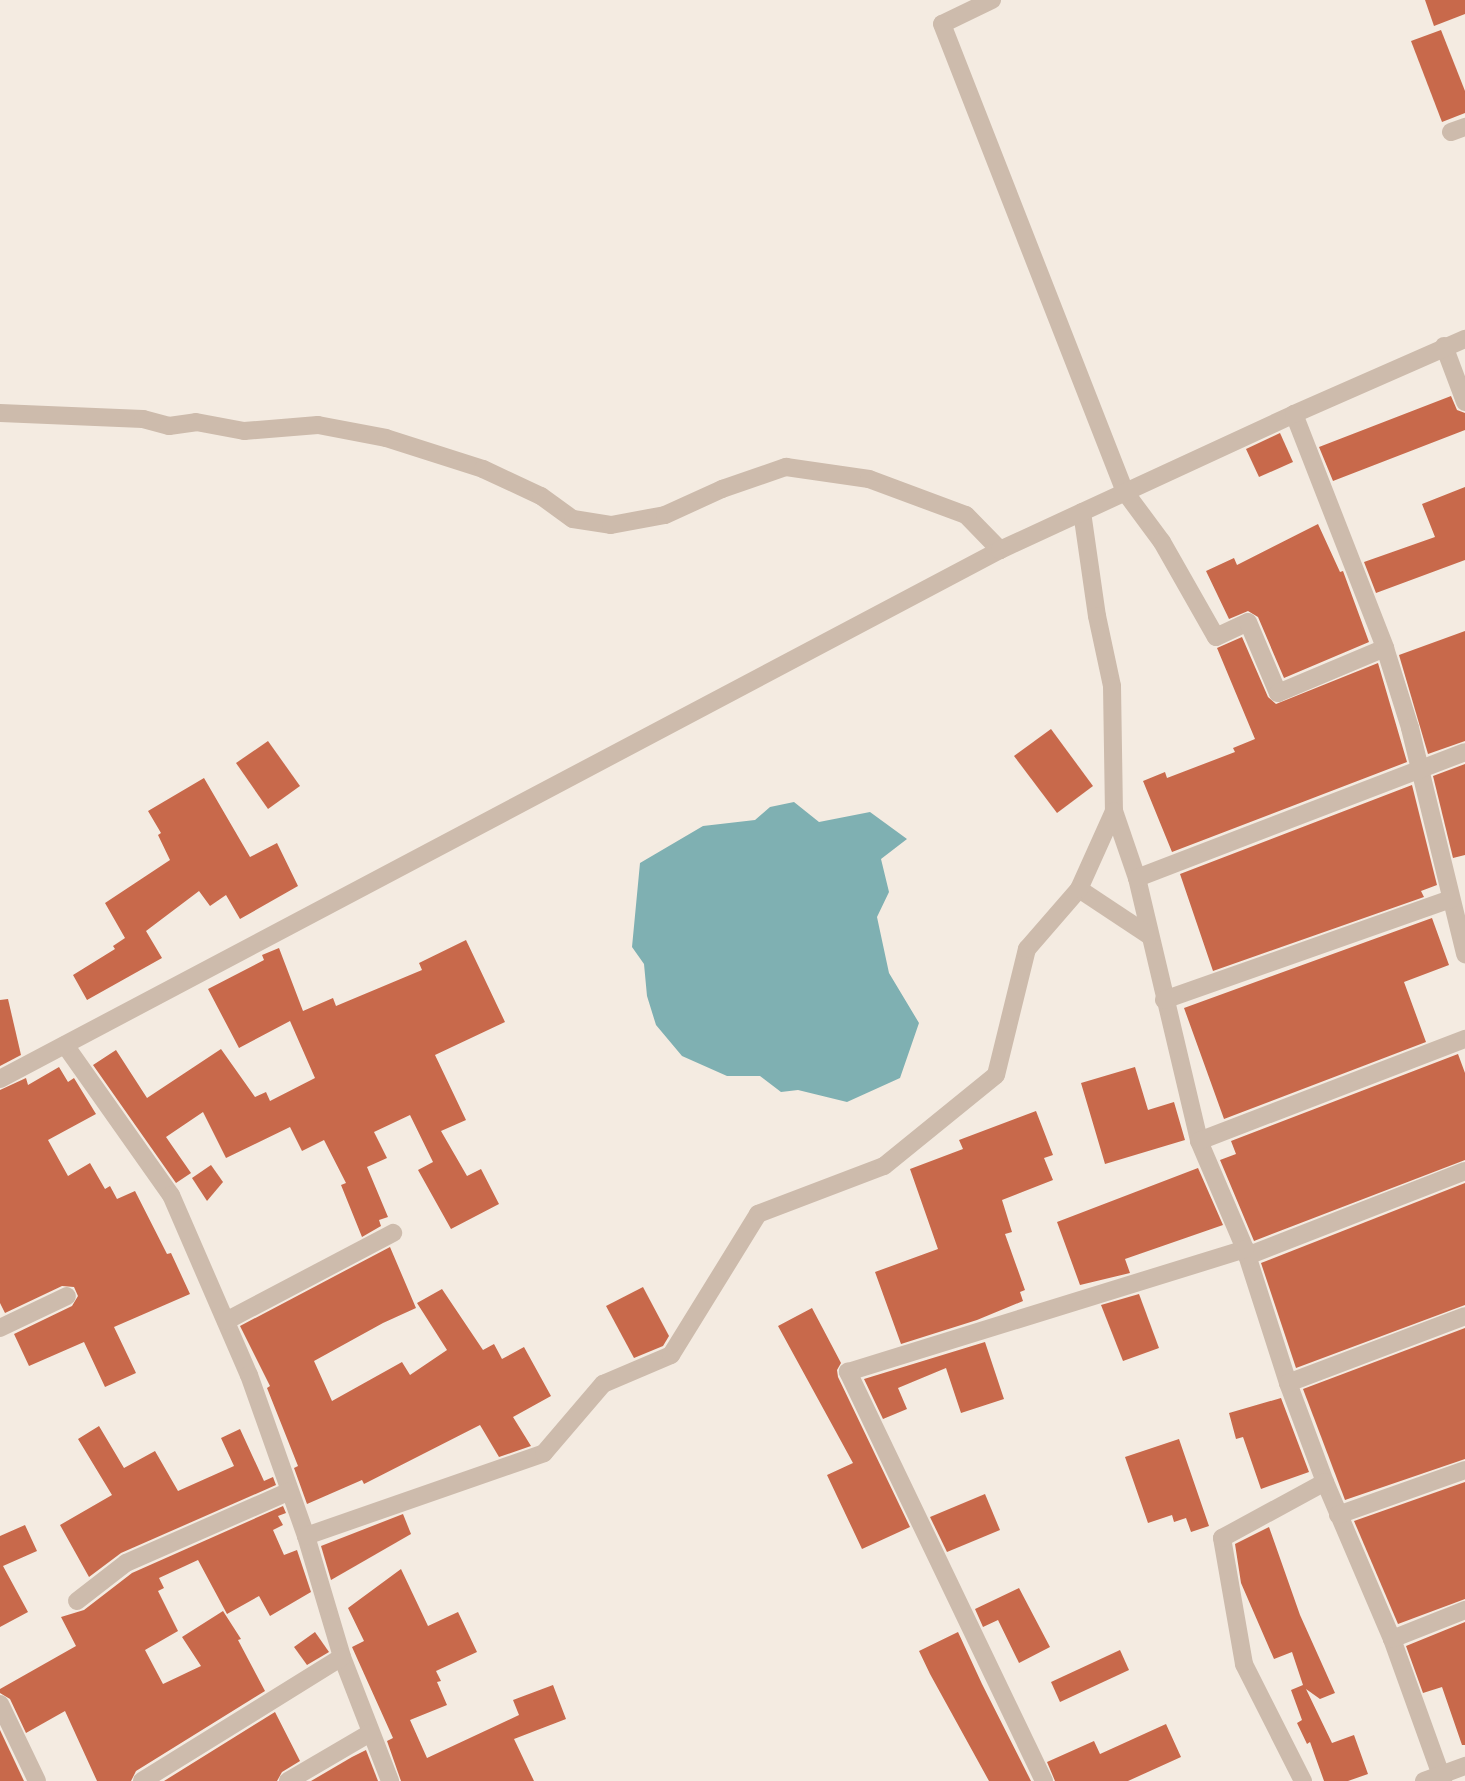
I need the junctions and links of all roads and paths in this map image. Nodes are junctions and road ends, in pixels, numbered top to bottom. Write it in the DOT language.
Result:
graph roads {
  1 [pos="992,0"];
  2 [pos="1465,339"];
  3 [pos="1444,346"];
  4 [pos="1465,402"];
  5 [pos="0,413"];
  6 [pos="1294,414"];
  7 [pos="1125,492"];
  8 [pos="1082,512"];
  9 [pos="1000,550"];
  10 [pos="1385,648"];
  11 [pos="1465,752"];
  12 [pos="1420,768"];
  13 [pos="1114,811"];
  14 [pos="1137,878"];
  15 [pos="1079,889"];
  16 [pos="1451,899"];
  17 [pos="1461,921"];
  18 [pos="1150,936"];
  19 [pos="1465,954"];
  20 [pos="1164,1000"];
  21 [pos="1465,1039"];
  22 [pos="65,1045"];
  23 [pos="0,1079"];
  24 [pos="1199,1141"];
  25 [pos="1465,1171"];
  26 [pos="393,1233"];
  27 [pos="1246,1252"];
  28 [pos="67,1296"];
  29 [pos="1465,1316"];
  30 [pos="226,1321"];
  31 [pos="0,1328"];
  32 [pos="1288,1383"];
  33 [pos="1465,1470"];
  34 [pos="1325,1482"];
  35 [pos="288,1492"];
  36 [pos="1338,1515"];
  37 [pos="306,1536"];
  38 [pos="77,1601"];
  39 [pos="1465,1610"];
  40 [pos="1392,1639"];
  41 [pos="342,1657"];
  42 [pos="0,1704"];
  43 [pos="370,1734"];
  44 [pos="1465,1766"];
  45 [pos="1436,1779"];
  46 [pos="37,1781"];
  47 [pos="142,1781"];
  48 [pos="288,1781"];
  49 [pos="390,1781"];
  50 [pos="1044,1781"];
  51 [pos="1303,1781"];
  1 -- 7 [label="street"];
  2 -- 3 [label="street"];
  3 -- 4 [label="street"];
  3 -- 6 [label="street"];
  5 -- 9 [label="street"];
  6 -- 7 [label="street"];
  6 -- 10 [label="street"];
  7 -- 8 [label="street"];
  7 -- 10 [label="street"];
  8 -- 9 [label="street"];
  8 -- 13 [label="street"];
  9 -- 22 [label="street"];
  10 -- 12 [label="street"];
  11 -- 12 [label="street"];
  12 -- 14 [label="street"];
  12 -- 16 [label="street"];
  13 -- 14 [label="street"];
  13 -- 15 [label="street"];
  14 -- 18 [label="street"];
  15 -- 18 [label="street"];
  15 -- 37 [label="street"];
  16 -- 17 [label="street"];
  16 -- 20 [label="street"];
  17 -- 19 [label="street"];
  18 -- 20 [label="street"];
  20 -- 24 [label="street"];
  21 -- 24 [label="street"];
  22 -- 23 [label="street"];
  22 -- 30 [label="street"];
  24 -- 27 [label="street"];
  25 -- 27 [label="street"];
  26 -- 30 [label="street"];
  27 -- 32 [label="street"];
  27 -- 50 [label="street"];
  28 -- 31 [label="street"];
  29 -- 32 [label="street"];
  30 -- 35 [label="street"];
  32 -- 34 [label="street"];
  33 -- 36 [label="street"];
  34 -- 36 [label="street"];
  34 -- 51 [label="street"];
  35 -- 37 [label="street"];
  35 -- 38 [label="street"];
  36 -- 40 [label="street"];
  37 -- 41 [label="street"];
  39 -- 40 [label="street"];
  40 -- 45 [label="street"];
  41 -- 43 [label="street"];
  41 -- 47 [label="street"];
  42 -- 46 [label="street"];
  43 -- 48 [label="street"];
  43 -- 49 [label="street"];
  44 -- 45 [label="street"];
}
